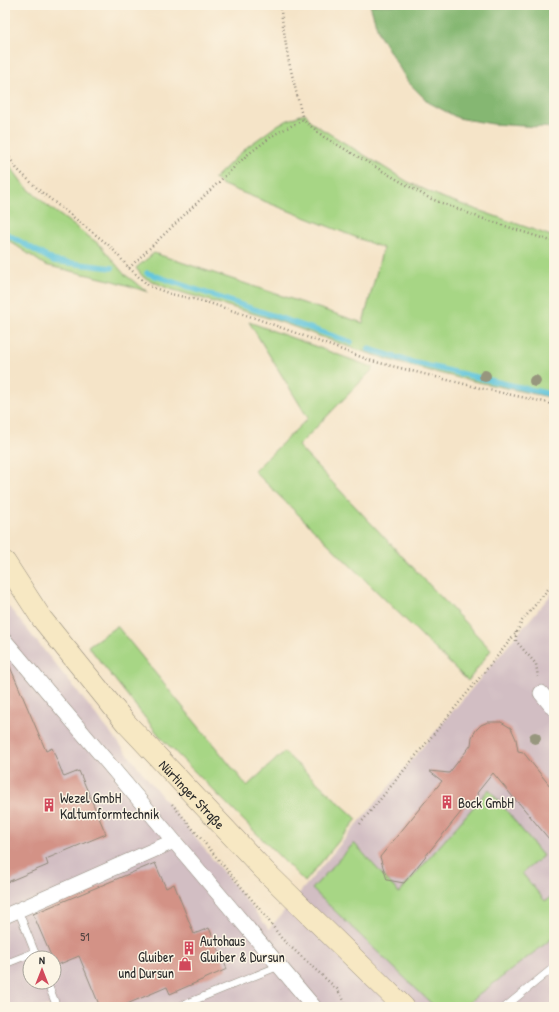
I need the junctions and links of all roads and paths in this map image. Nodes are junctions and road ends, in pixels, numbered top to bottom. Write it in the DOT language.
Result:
graph roads {
  1 [pos="280,5"];
  2 [pos="304,120"];
  3 [pos="5,151"];
  4 [pos="554,242"];
  5 [pos="129,268"];
  6 [pos="554,404"];
  7 [pos="5,562"];
  8 [pos="554,582"];
  9 [pos="516,632"];
  10 [pos="5,641"];
  11 [pos="541,693"];
  12 [pos="554,709"];
  13 [pos="360,824"];
  14 [pos="174,841"];
  15 [pos="12,913"];
  16 [pos="33,950"];
  17 [pos="22,959"];
  18 [pos="5,964"];
  19 [pos="279,966"];
  20 [pos="554,967"];
  21 [pos="50,990"];
  22 [pos="57,1007"];
  23 [pos="178,1007"];
  24 [pos="314,1007"];
  25 [pos="404,1007"];
  26 [pos="505,1007"];
  1 -- 2 [label="path"];
  2 -- 4 [label="path"];
  2 -- 5 [label="path"];
  3 -- 5 [label="path"];
  5 -- 6 [label="path"];
  7 -- 25 [label="main road, Nürtinger Straße"];
  8 -- 9 [label="path"];
  9 -- 11 [label="path"];
  9 -- 13 [label="path"];
  10 -- 14 [label="street"];
  11 -- 12 [label="street"];
  14 -- 15 [label="street"];
  14 -- 19 [label="street"];
  15 -- 16 [label="lane"];
  17 -- 18 [label="lane"];
  19 -- 23 [label="lane"];
  19 -- 24 [label="street"];
  20 -- 26 [label="lane"];
  21 -- 22 [label="lane"];
}
